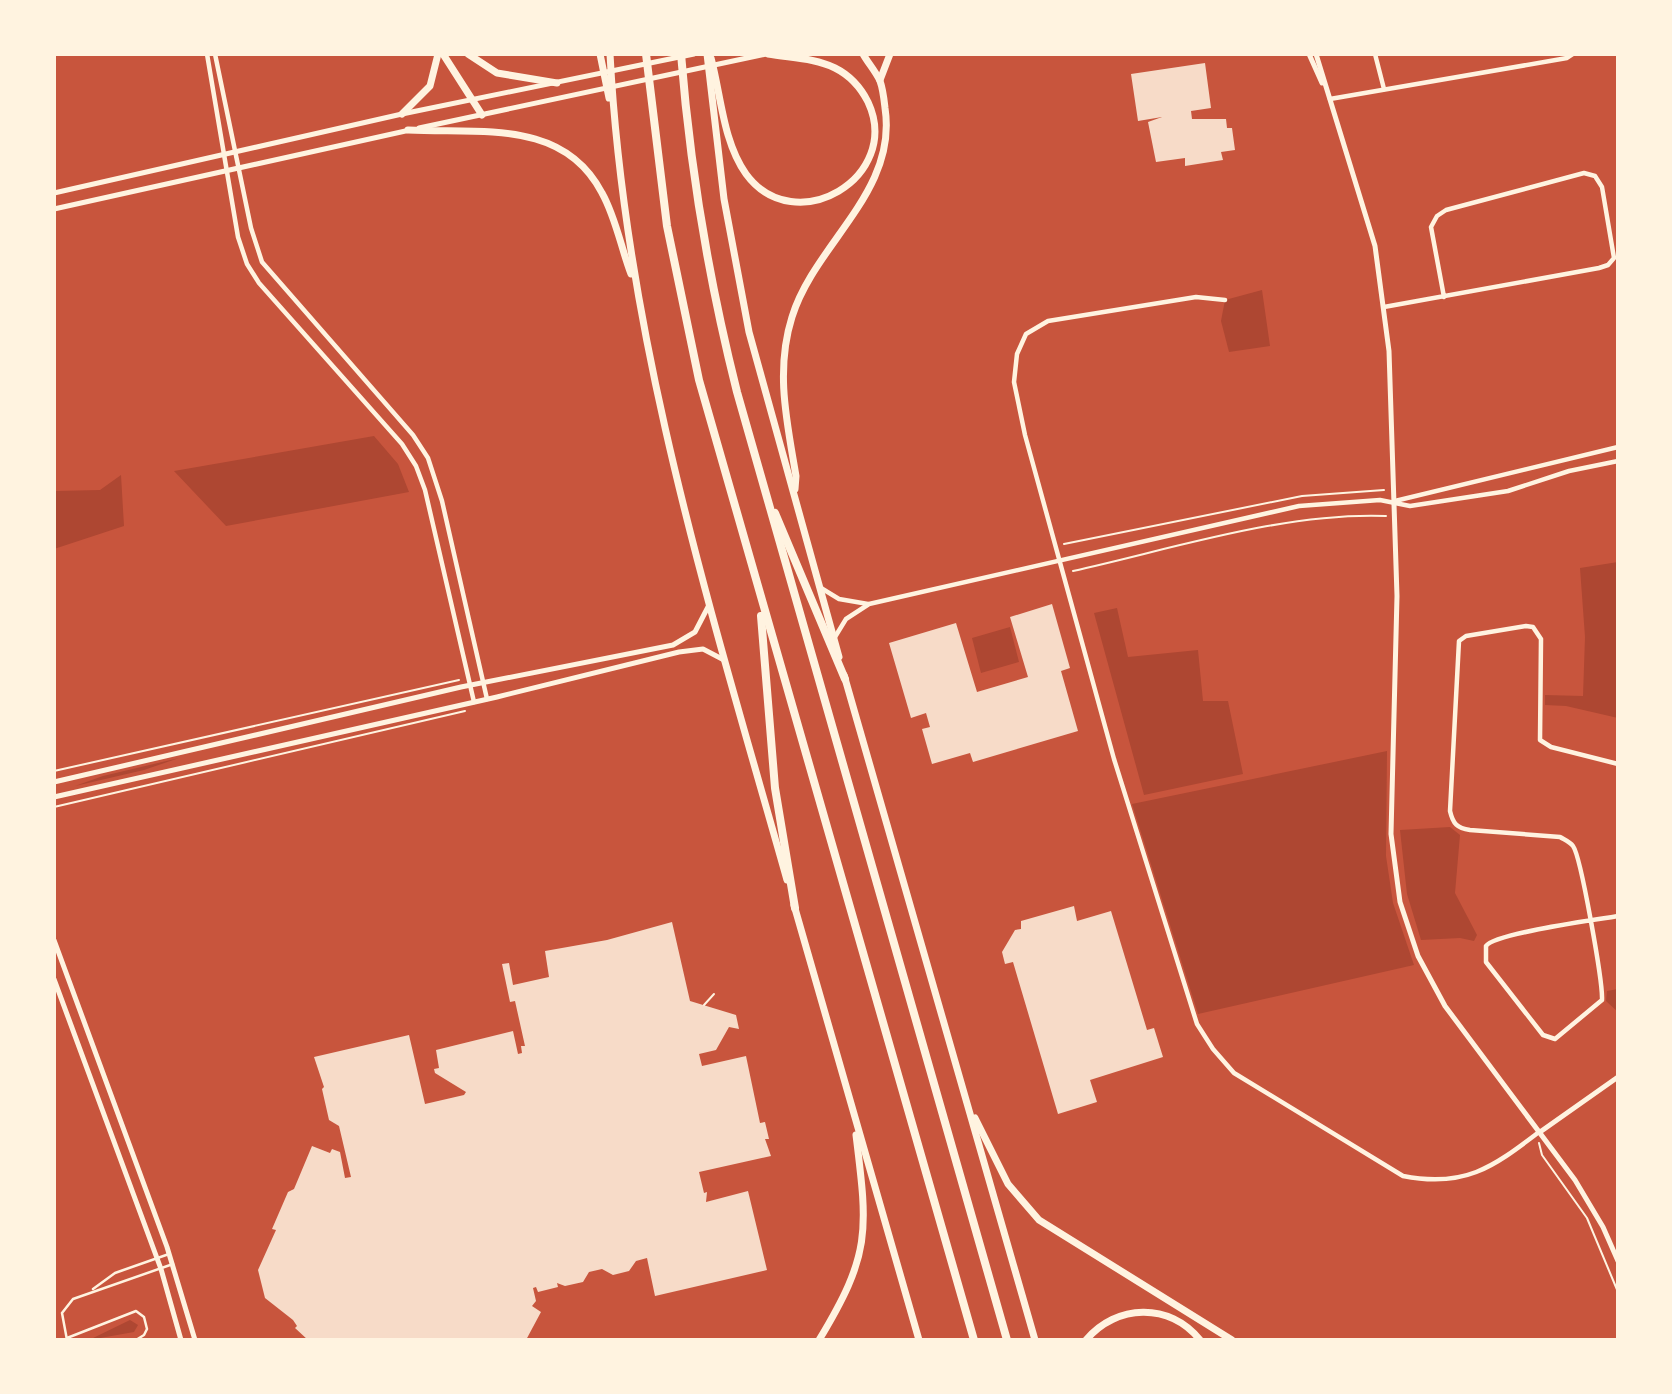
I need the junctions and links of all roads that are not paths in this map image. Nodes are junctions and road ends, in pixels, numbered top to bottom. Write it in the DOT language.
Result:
graph roads {
  1 [pos="207,54"];
  2 [pos="215,54"];
  3 [pos="441,54"];
  4 [pos="468,54"];
  5 [pos="646,54"];
  6 [pos="681,54"];
  7 [pos="694,54"];
  8 [pos="708,54"];
  9 [pos="767,54"];
  10 [pos="863,54"];
  11 [pos="890,54"];
  12 [pos="1309,54"];
  13 [pos="1316,54"];
  14 [pos="1375,54"];
  15 [pos="1573,54"];
  16 [pos="610,56"];
  17 [pos="600,57"];
  18 [pos="713,80"];
  19 [pos="880,80"];
  20 [pos="557,83"];
  21 [pos="1384,89"];
  22 [pos="1329,99"];
  23 [pos="611,100"];
  24 [pos="473,101"];
  25 [pos="402,114"];
  26 [pos="482,115"];
  27 [pos="408,130"];
  28 [pos="234,151"];
  29 [pos="224,153"];
  30 [pos="239,166"];
  31 [pos="226,169"];
  32 [pos="54,193"];
  33 [pos="54,209"];
  34 [pos="636,288"];
  35 [pos="1444,297"];
  36 [pos="1225,300"];
  37 [pos="1384,307"];
  38 [pos="1618,447"];
  39 [pos="1618,461"];
  40 [pos="762,481"];
  41 [pos="795,490"];
  42 [pos="1394,501"];
  43 [pos="1059,559"];
  44 [pos="819,586"];
  45 [pos="759,595"];
  46 [pos="869,604"];
  47 [pos="709,605"];
  48 [pos="834,639"];
  49 [pos="724,660"];
  50 [pos="845,679"];
  51 [pos="484,683"];
  52 [pos="470,685"];
  53 [pos="487,699"];
  54 [pos="474,702"];
  55 [pos="1618,764"];
  56 [pos="54,782"];
  57 [pos="54,797"];
  58 [pos="795,908"];
  59 [pos="1618,916"];
  60 [pos="1590,921"];
  61 [pos="54,940"];
  62 [pos="54,979"];
  63 [pos="1618,1077"];
  64 [pos="967,1102"];
  65 [pos="853,1111"];
  66 [pos="1540,1132"];
  67 [pos="169,1254"];
  68 [pos="156,1257"];
  69 [pos="1618,1261"];
  70 [pos="173,1264"];
  71 [pos="160,1269"];
  72 [pos="90,1291"];
  73 [pos="67,1339"];
  74 [pos="136,1340"];
  75 [pos="181,1340"];
  76 [pos="195,1340"];
  77 [pos="819,1340"];
  78 [pos="919,1340"];
  79 [pos="974,1340"];
  80 [pos="1007,1340"];
  81 [pos="1035,1340"];
  82 [pos="1086,1340"];
  83 [pos="1200,1340"];
  84 [pos="1232,1340"];
  1 -- 29 [label="street"];
  2 -- 28 [label="street"];
  3 -- 24 [label="main road"];
  3 -- 25 [label="main road"];
  4 -- 20 [label="main road"];
  5 -- 45 [label="highway"];
  6 -- 40 [label="highway"];
  7 -- 20 [label="street"];
  8 -- 18 [label="main road"];
  9 -- 18 [label="main road"];
  9 -- 26 [label="street"];
  10 -- 19 [label="main road"];
  11 -- 19 [label="main road"];
  12 -- 22 [label="street"];
  13 -- 22 [label="street"];
  14 -- 21 [label="street"];
  15 -- 21 [label="street"];
  16 -- 23 [label="main road"];
  17 -- 23 [label="main road"];
  18 -- 41 [label="main road"];
  19 -- 41 [label="main road"];
  20 -- 24 [label="street"];
  21 -- 22 [label="street"];
  22 -- 37 [label="street"];
  23 -- 34 [label="main road"];
  24 -- 25 [label="street"];
  24 -- 26 [label="main road"];
  25 -- 28 [label="street"];
  26 -- 27 [label="street"];
  27 -- 30 [label="street"];
  27 -- 34 [label="main road"];
  28 -- 29 [label="street"];
  28 -- 30 [label="street"];
  29 -- 31 [label="street"];
  29 -- 32 [label="street"];
  30 -- 31 [label="street"];
  30 -- 51 [label="street"];
  31 -- 33 [label="street"];
  31 -- 52 [label="street"];
  34 -- 47 [label="main road"];
  35 -- 35 [label="street"];
  35 -- 37 [label="street"];
  36 -- 43 [label="street"];
  37 -- 42 [label="street"];
  38 -- 42 [label="street"];
  39 -- 42 [label="street"];
  40 -- 50 [label="highway"];
  40 -- 80 [label="highway"];
  41 -- 44 [label="main road"];
  42 -- 43 [label="street"];
  42 -- 66 [label="street"];
  43 -- 46 [label="street"];
  43 -- 66 [label="street"];
  44 -- 46 [label="street"];
  44 -- 48 [label="main road"];
  45 -- 58 [label="highway"];
  45 -- 79 [label="highway"];
  46 -- 48 [label="street"];
  47 -- 49 [label="main road"];
  47 -- 51 [label="street"];
  48 -- 50 [label="main road"];
  49 -- 53 [label="street"];
  49 -- 58 [label="main road"];
  50 -- 64 [label="main road"];
  51 -- 52 [label="street"];
  51 -- 53 [label="street"];
  52 -- 54 [label="street"];
  52 -- 56 [label="street"];
  53 -- 54 [label="street"];
  54 -- 57 [label="street"];
  55 -- 60 [label="street"];
  58 -- 65 [label="main road"];
  59 -- 60 [label="street"];
  60 -- 60 [label="street"];
  61 -- 67 [label="street"];
  62 -- 68 [label="street"];
  63 -- 66 [label="street"];
  64 -- 81 [label="main road"];
  64 -- 84 [label="main road"];
  65 -- 77 [label="main road"];
  65 -- 78 [label="main road"];
  66 -- 69 [label="street"];
  67 -- 68 [label="lane"];
  67 -- 70 [label="street"];
  68 -- 71 [label="street"];
  68 -- 72 [label="lane"];
  70 -- 71 [label="lane"];
  70 -- 76 [label="street"];
  71 -- 72 [label="lane"];
  71 -- 75 [label="street"];
  72 -- 73 [label="lane"];
  73 -- 74 [label="lane"];
  82 -- 83 [label="main road"];
}
